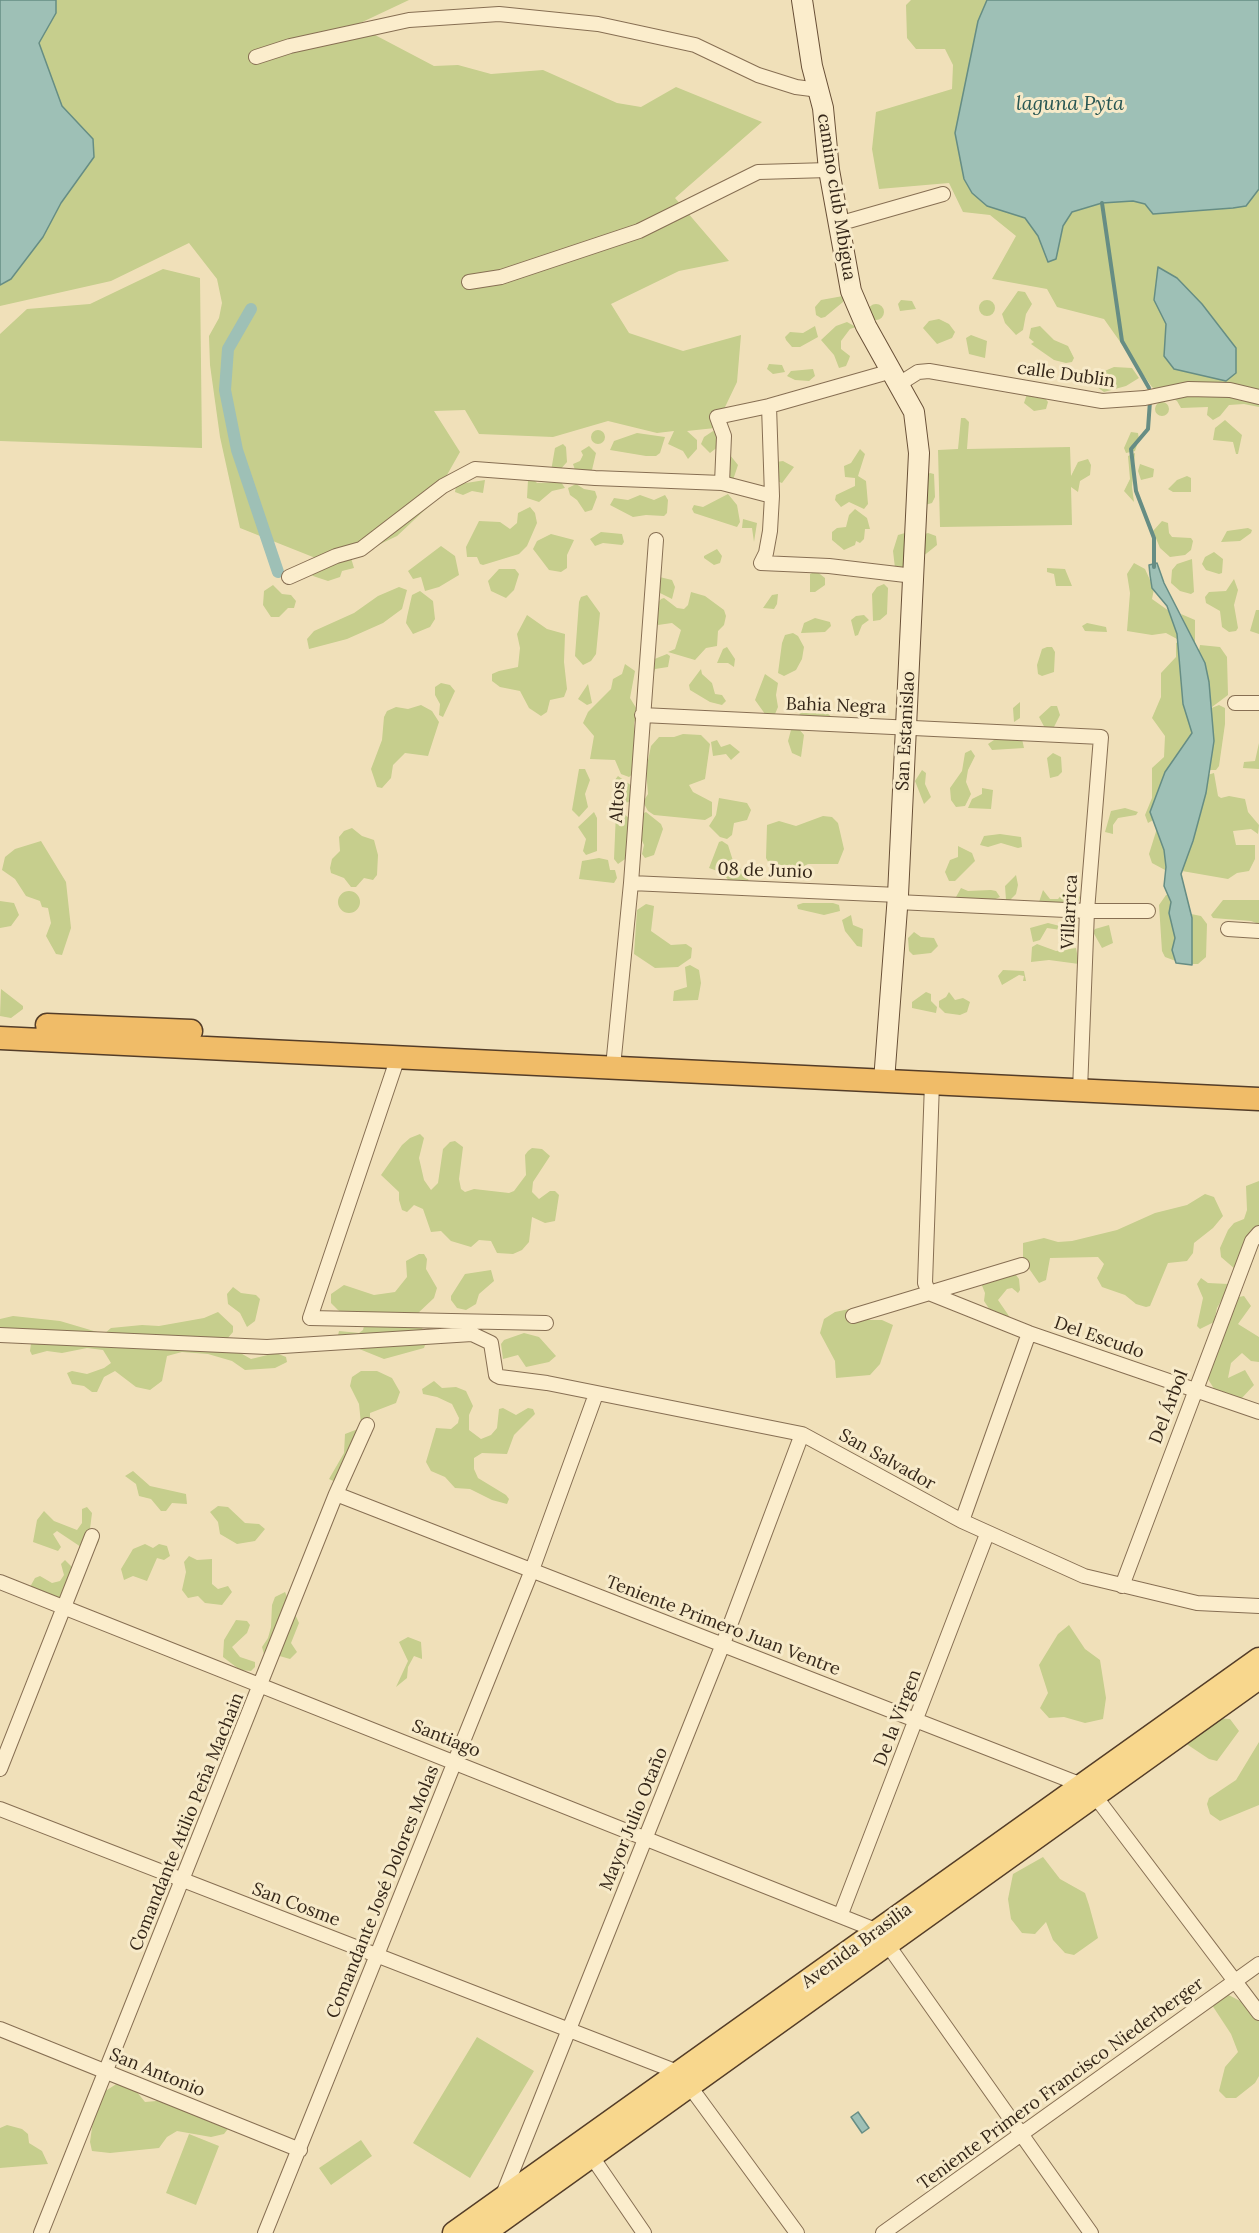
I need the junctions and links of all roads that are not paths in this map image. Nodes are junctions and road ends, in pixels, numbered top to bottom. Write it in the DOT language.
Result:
graph roads {
  1 [pos="802,0"];
  2 [pos="256,57"];
  3 [pos="819,90"];
  4 [pos="829,170"];
  5 [pos="944,194"];
  6 [pos="838,224"];
  7 [pos="469,282"];
  8 [pos="896,377"];
  9 [pos="1259,397"];
  10 [pos="769,406"];
  11 [pos="722,483"];
  12 [pos="772,496"];
  13 [pos="656,540"];
  14 [pos="914,576"];
  15 [pos="289,577"];
  16 [pos="1235,703"];
  17 [pos="1259,703"];
  18 [pos="642,715"];
  19 [pos="906,727"];
  20 [pos="1101,737"];
  21 [pos="631,883"];
  22 [pos="897,898"];
  23 [pos="1087,911"];
  24 [pos="1148,911"];
  25 [pos="1228,930"];
  26 [pos="1259,931"];
  27 [pos="0,1023"];
  28 [pos="0,1038"];
  29 [pos="284,1044"];
  30 [pos="509,1055"];
  31 [pos="398,1057"];
  32 [pos="614,1060"];
  33 [pos="884,1073"];
  34 [pos="1081,1082"];
  35 [pos="932,1083"];
  36 [pos="1259,1083"];
  37 [pos="1259,1099"];
  38 [pos="1255,1237"];
  39 [pos="1022,1266"];
  40 [pos="930,1294"];
  41 [pos="853,1316"];
  42 [pos="546,1323"];
  43 [pos="1029,1333"];
  44 [pos="0,1335"];
  45 [pos="1195,1390"];
  46 [pos="596,1394"];
  47 [pos="1259,1412"];
  48 [pos="367,1425"];
  49 [pos="802,1434"];
  50 [pos="336,1494"];
  51 [pos="962,1521"];
  52 [pos="987,1534"];
  53 [pos="92,1536"];
  54 [pos="532,1570"];
  55 [pos="0,1582"];
  56 [pos="1122,1586"];
  57 [pos="1259,1606"];
  58 [pos="64,1607"];
  59 [pos="723,1644"];
  60 [pos="1259,1659"];
  61 [pos="1259,1678"];
  62 [pos="261,1684"];
  63 [pos="916,1722"];
  64 [pos="454,1761"];
  65 [pos="0,1769"];
  66 [pos="1088,1790"];
  67 [pos="0,1809"];
  68 [pos="645,1839"];
  69 [pos="183,1881"];
  70 [pos="841,1914"];
  71 [pos="884,1937"];
  72 [pos="377,1957"];
  73 [pos="1259,1964"];
  74 [pos="1235,1981"];
  75 [pos="1259,2013"];
  76 [pos="0,2029"];
  77 [pos="569,2032"];
  78 [pos="104,2071"];
  79 [pos="685,2079"];
  80 [pos="1020,2135"];
  81 [pos="300,2150"];
  82 [pos="587,2150"];
  83 [pos="505,2208"];
  84 [pos="41,2233"];
  85 [pos="265,2233"];
  86 [pos="454,2233"];
  87 [pos="484,2233"];
  88 [pos="644,2233"];
  89 [pos="797,2233"];
  90 [pos="884,2233"];
  91 [pos="1091,2233"];
  1 -- 3 [label="main road, camino club Mbigua"];
  2 -- 3 [label="street"];
  3 -- 4 [label="main road, camino club Mbigua"];
  4 -- 6 [label="main road, camino club Mbigua"];
  4 -- 7 [label="street"];
  5 -- 6 [label="street"];
  6 -- 8 [label="main road, camino club Mbigua"];
  8 -- 9 [label="street, calle Dublin"];
  8 -- 10 [label="street, calle Dublin"];
  8 -- 14 [label="main road, San Estanislao"];
  10 -- 11 [label="street, calle Dublin"];
  10 -- 12 [label="street"];
  11 -- 12 [label="street"];
  11 -- 15 [label="street"];
  12 -- 14 [label="street"];
  13 -- 18 [label="street, Altos"];
  14 -- 19 [label="main road, San Estanislao"];
  16 -- 17 [label="street"];
  18 -- 19 [label="street, Bahia Negra"];
  18 -- 21 [label="street, Altos"];
  19 -- 20 [label="street, Bahia Negra"];
  19 -- 22 [label="main road, San Estanislao"];
  20 -- 23 [label="street, Villarrica"];
  21 -- 22 [label="street, 08 de Junio"];
  21 -- 32 [label="street, Altos"];
  22 -- 23 [label="street, 08 de Junio"];
  22 -- 33 [label="main road, San Estanislao"];
  23 -- 24 [label="street, 08 de Junio"];
  23 -- 34 [label="street, Villarrica"];
  25 -- 26 [label="street"];
  27 -- 29 [label="highway"];
  28 -- 29 [label="highway"];
  29 -- 30 [label="highway"];
  29 -- 31 [label="highway"];
  30 -- 31 [label="highway"];
  30 -- 32 [label="highway"];
  31 -- 42 [label="street"];
  32 -- 33 [label="highway"];
  33 -- 34 [label="highway"];
  33 -- 35 [label="highway"];
  34 -- 35 [label="highway"];
  34 -- 36 [label="highway"];
  34 -- 37 [label="highway"];
  35 -- 40 [label="street"];
  38 -- 45 [label="street, Del Árbol"];
  39 -- 40 [label="street"];
  40 -- 41 [label="street"];
  40 -- 43 [label="street, Del Escudo"];
  43 -- 45 [label="street, Del Escudo"];
  43 -- 51 [label="street"];
  44 -- 46 [label="street, San Salvador"];
  45 -- 47 [label="street, Del Escudo"];
  45 -- 56 [label="street, Del Árbol"];
  46 -- 49 [label="street, San Salvador"];
  46 -- 54 [label="street, Comandante José Dolores Molas"];
  48 -- 50 [label="street, Comandante Atilio Peña Machain"];
  49 -- 51 [label="street, San Salvador"];
  49 -- 59 [label="street, Mayor Julio Otaño"];
  50 -- 54 [label="street, Teniente Primero Juan Ventre"];
  50 -- 62 [label="street, Comandante Atilio Peña Machain"];
  51 -- 52 [label="street, San Salvador"];
  52 -- 56 [label="street, San Salvador"];
  52 -- 63 [label="street, De la Virgen"];
  53 -- 58 [label="street"];
  54 -- 59 [label="street, Teniente Primero Juan Ventre"];
  54 -- 64 [label="street, Comandante José Dolores Molas"];
  55 -- 58 [label="street, Santiago"];
  56 -- 57 [label="street, San Salvador"];
  58 -- 62 [label="street, Santiago"];
  58 -- 65 [label="street"];
  59 -- 63 [label="street, Teniente Primero Juan Ventre"];
  59 -- 68 [label="street, Mayor Julio Otaño"];
  60 -- 66 [label="main road, Avenida Brasilia"];
  61 -- 66 [label="main road, Avenida Brasilia"];
  62 -- 64 [label="street, Santiago"];
  62 -- 69 [label="street, Comandante Atilio Peña Machain"];
  63 -- 66 [label="street, Teniente Primero Juan Ventre"];
  63 -- 70 [label="street, De la Virgen"];
  64 -- 68 [label="street, Santiago"];
  64 -- 72 [label="street, Comandante José Dolores Molas"];
  66 -- 71 [label="main road, Avenida Brasilia"];
  66 -- 74 [label="street"];
  67 -- 69 [label="street, San Cosme"];
  68 -- 70 [label="street, Santiago"];
  68 -- 77 [label="street, Mayor Julio Otaño"];
  69 -- 72 [label="street, San Cosme"];
  69 -- 78 [label="street, Comandante Atilio Peña Machain"];
  70 -- 71 [label="street, Santiago"];
  71 -- 79 [label="main road, Avenida Brasilia"];
  71 -- 80 [label="street"];
  72 -- 77 [label="street, San Cosme"];
  72 -- 81 [label="street, Comandante José Dolores Molas"];
  73 -- 74 [label="street, Teniente Primero Francisco Niederberger"];
  74 -- 75 [label="street"];
  74 -- 80 [label="street, Teniente Primero Francisco Niederberger"];
  76 -- 78 [label="street, San Antonio"];
  77 -- 79 [label="street, San Cosme"];
  77 -- 83 [label="street, Mayor Julio Otaño"];
  78 -- 81 [label="street, San Antonio"];
  78 -- 84 [label="street, Comandante Atilio Peña Machain"];
  79 -- 82 [label="main road, Avenida Brasilia"];
  79 -- 89 [label="street"];
  80 -- 90 [label="street, Teniente Primero Francisco Niederberger"];
  80 -- 91 [label="street"];
  81 -- 85 [label="street, Comandante José Dolores Molas"];
  82 -- 83 [label="main road, Avenida Brasilia"];
  82 -- 88 [label="street"];
  83 -- 86 [label="main road, Avenida Brasilia"];
  83 -- 87 [label="main road, Avenida Brasilia"];
}
